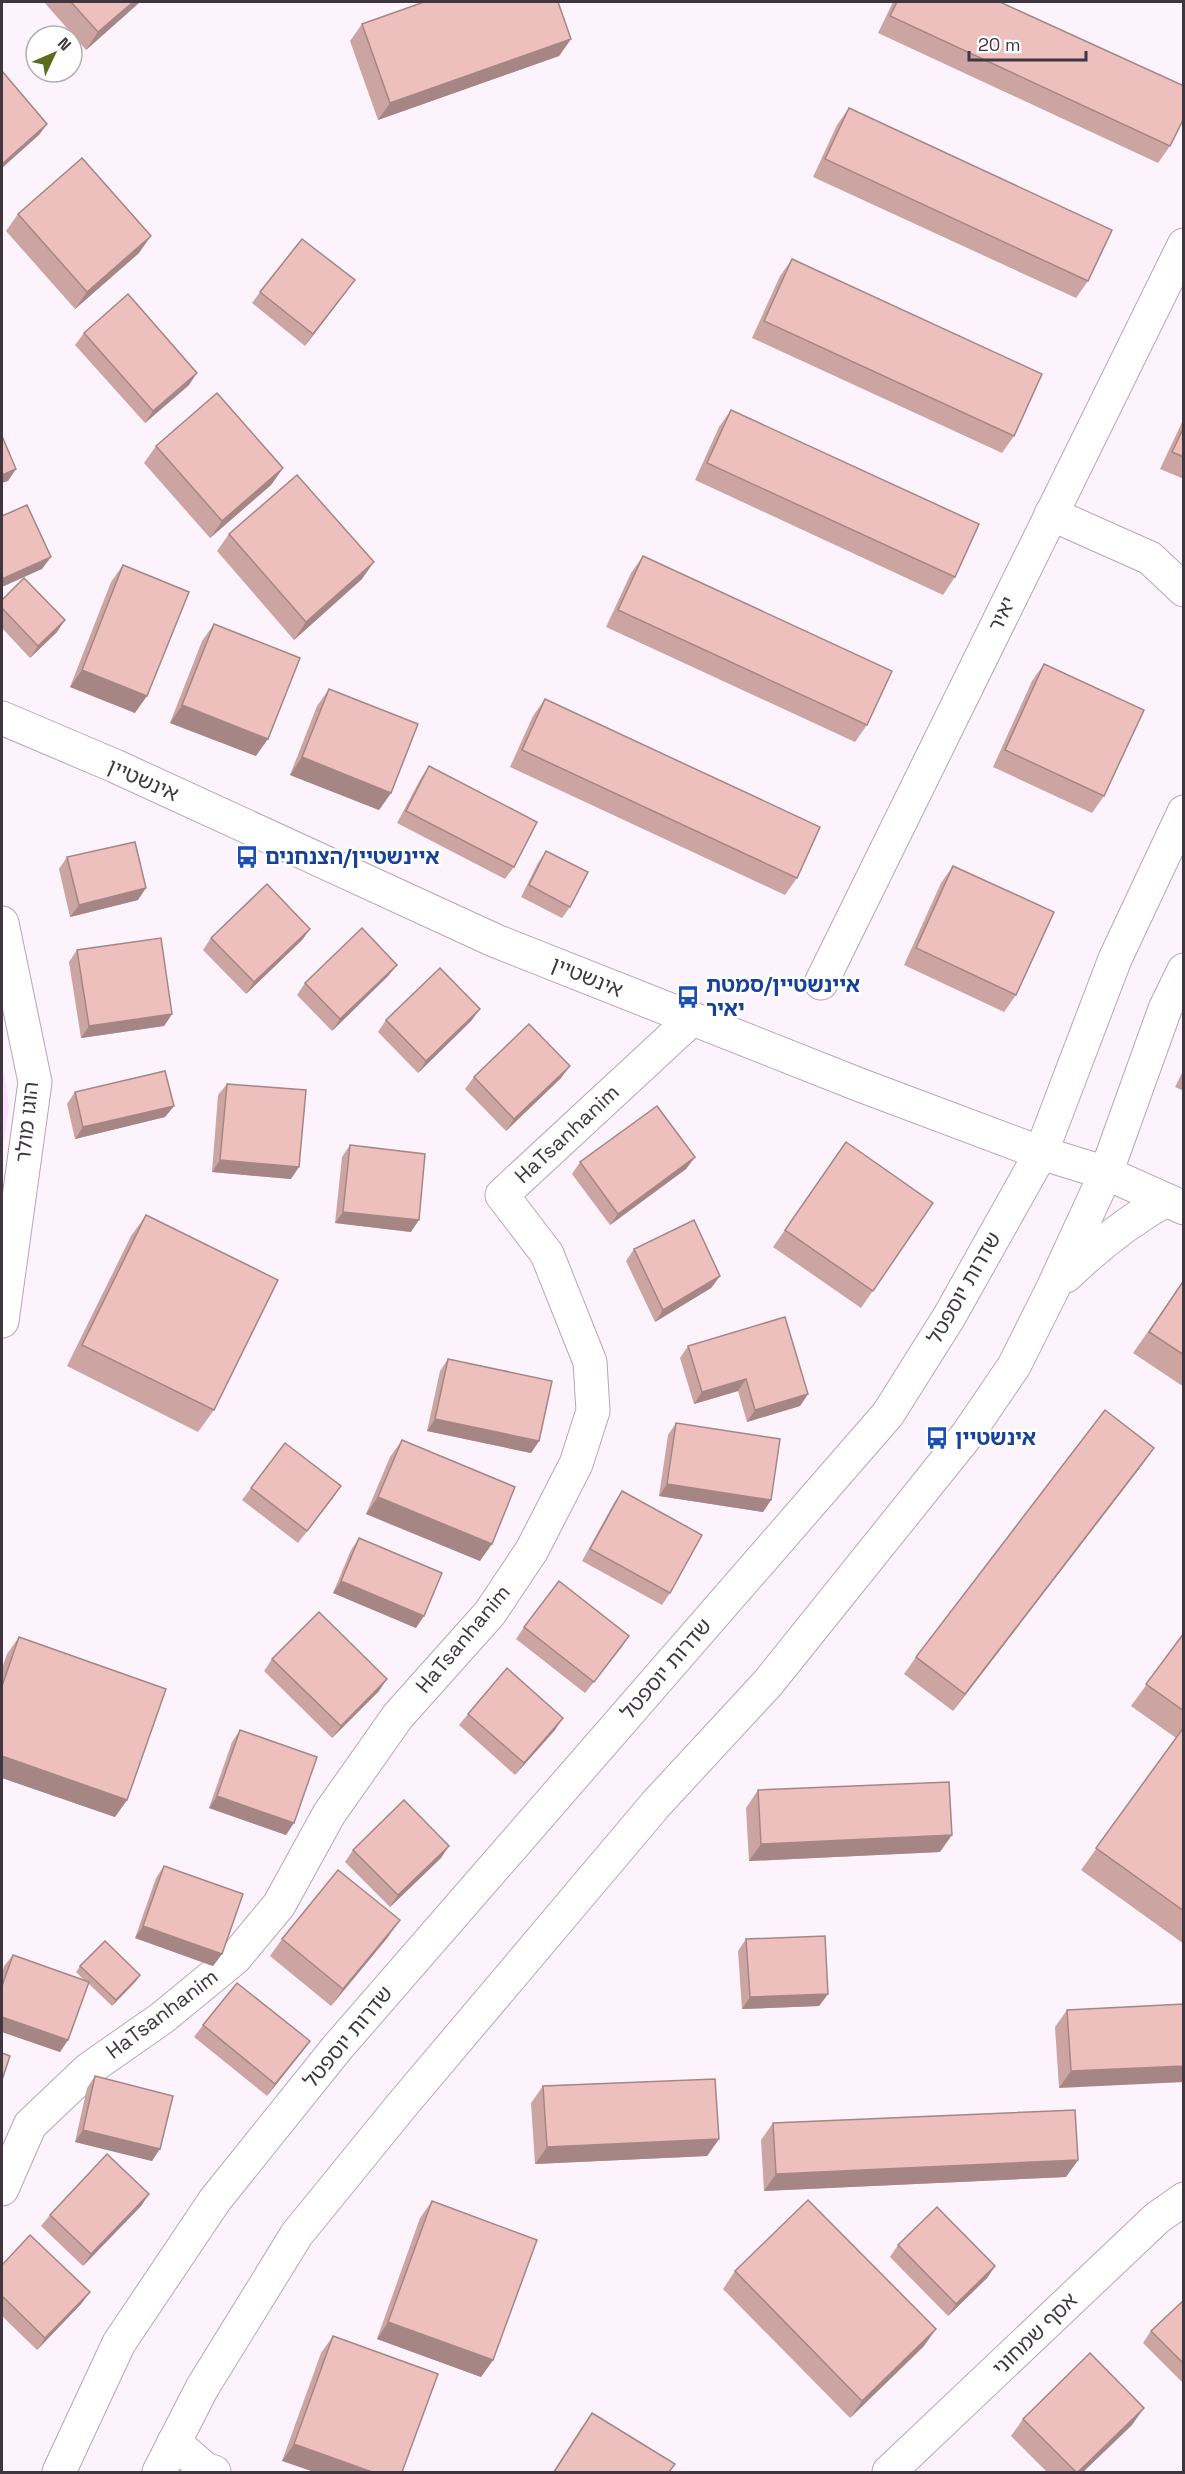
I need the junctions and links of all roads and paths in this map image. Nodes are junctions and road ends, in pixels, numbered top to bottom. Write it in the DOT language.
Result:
graph roads {
  1 [pos="1184,245"];
  2 [pos="1052,514"];
  3 [pos="1184,590"];
  4 [pos="2,690"];
  5 [pos="2,705"];
  6 [pos="2,718"];
  7 [pos="1184,812"];
  8 [pos="2,923"];
  9 [pos="1184,970"];
  10 [pos="821,983"];
  11 [pos="692,1018"];
  12 [pos="1041,1153"];
  13 [pos="1106,1173"];
  14 [pos="1175,1204"];
  15 [pos="1052,1290"];
  16 [pos="2,1322"];
  17 [pos="2,2189"];
  18 [pos="1184,2199"];
  19 [pos="174,2442"];
  20 [pos="59,2472"];
  21 [pos="159,2472"];
  22 [pos="214,2472"];
  23 [pos="889,2472"];
  1 -- 2 [label="street, יאיר"];
  2 -- 3 [label="street"];
  2 -- 10 [label="street, יאיר"];
  4 -- 5 [label="street"];
  6 -- 11 [label="street, אינשטיין"];
  7 -- 12 [label="street, שדרות יוספטל"];
  8 -- 16 [label="street, הוגו מולר"];
  9 -- 13 [label="street"];
  11 -- 12 [label="street, אינשטיין"];
  11 -- 17 [label="street, HaTsanhanim"];
  12 -- 13 [label="street, אינשטיין"];
  12 -- 20 [label="street, שדרות יוספטל"];
  13 -- 14 [label="street, אינשטיין"];
  13 -- 15 [label="street"];
  14 -- 15 [label="street"];
  15 -- 19 [label="street"];
  18 -- 23 [label="street, אסף שמחוני"];
  19 -- 21 [label="street"];
  19 -- 22 [label="street"];
}
